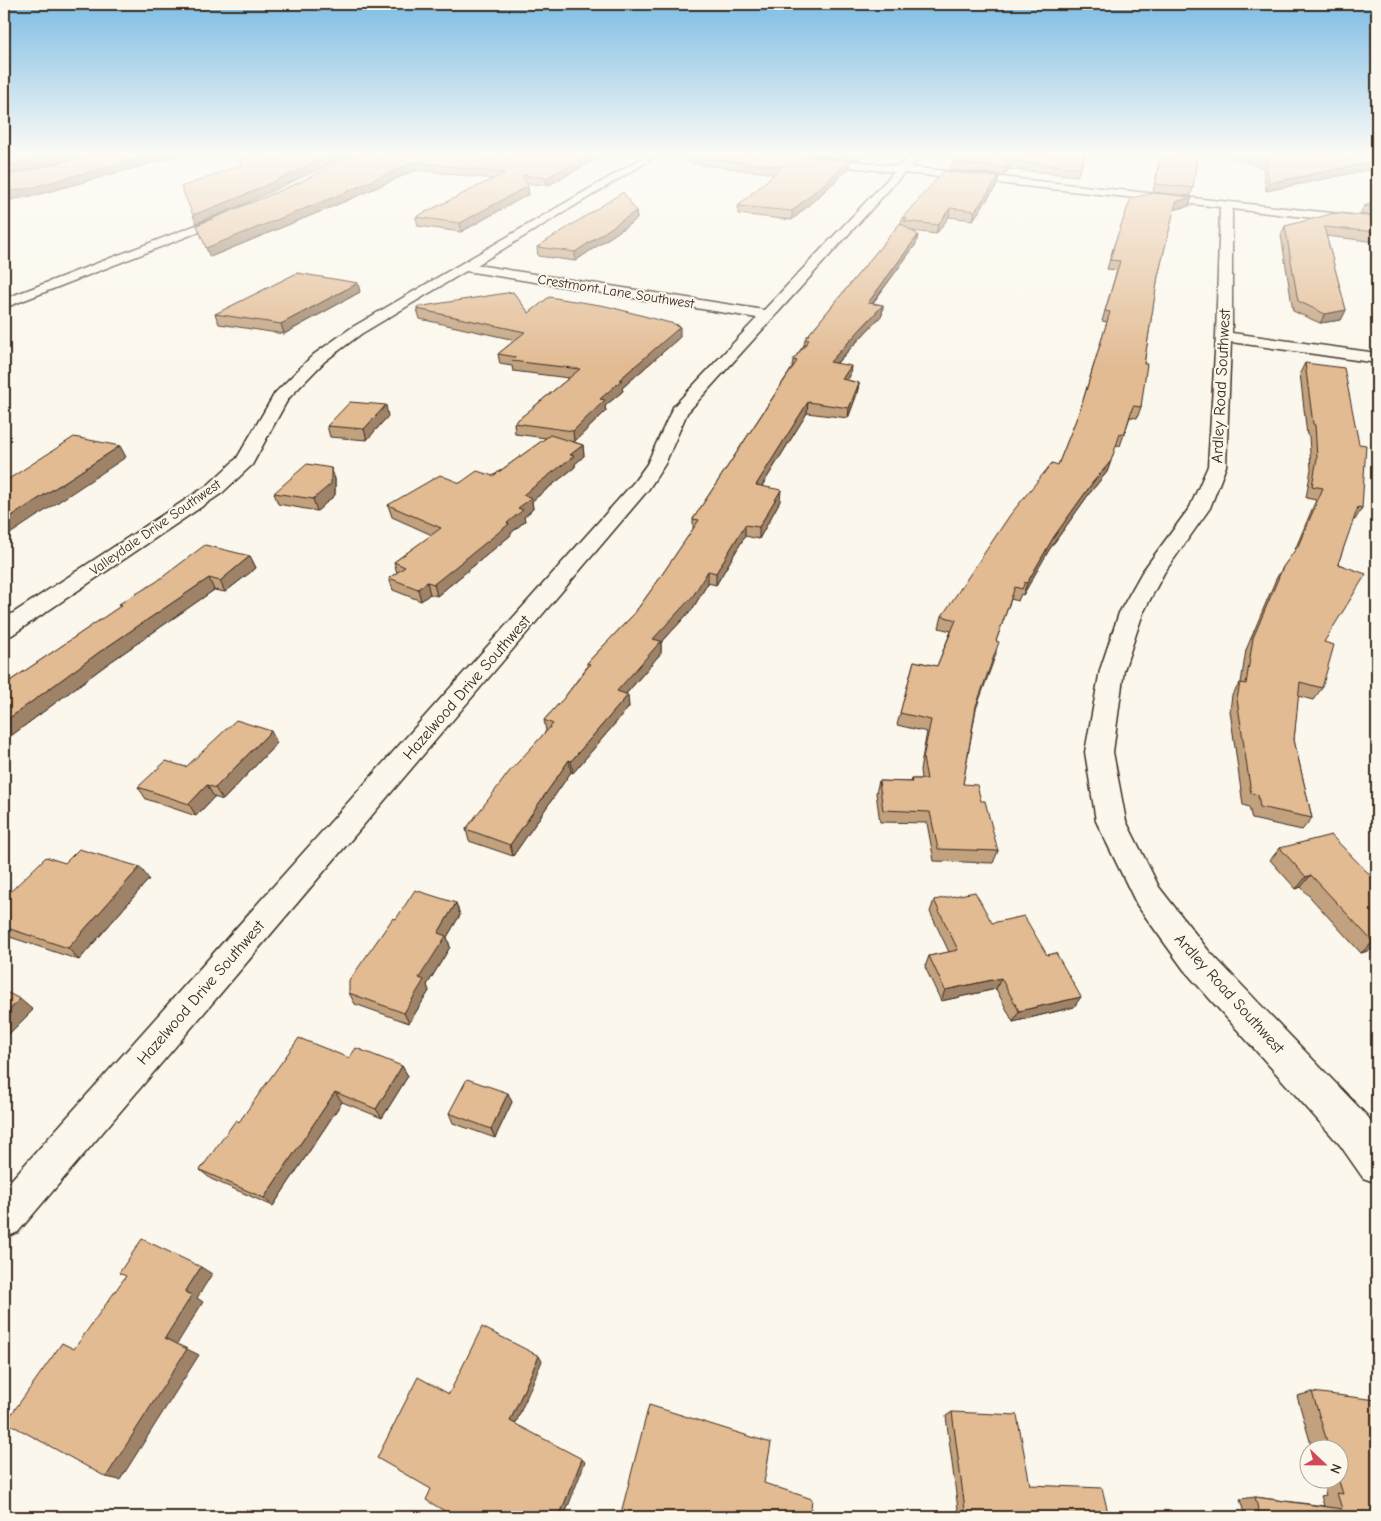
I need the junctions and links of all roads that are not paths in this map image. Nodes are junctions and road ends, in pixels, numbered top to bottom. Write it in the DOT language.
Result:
graph roads {
  1 [pos="207,225"];
  2 [pos="535,225"];
  3 [pos="851,225"];
  4 [pos="1226,225"];
  5 [pos="464,267"];
  6 [pos="4,304"];
  7 [pos="767,315"];
  8 [pos="1224,336"];
  9 [pos="1377,358"];
  10 [pos="4,630"];
  11 [pos="1377,1164"];
  12 [pos="4,1218"];
  1 -- 6 [label="street"];
  2 -- 5 [label="street, Valleydale Drive Southwest"];
  3 -- 7 [label="street, Hazelwood Drive Southwest"];
  4 -- 8 [label="street, Ardley Road Southwest"];
  5 -- 7 [label="street, Crestmont Lane Southwest"];
  5 -- 10 [label="street, Valleydale Drive Southwest"];
  7 -- 12 [label="street, Hazelwood Drive Southwest"];
  8 -- 9 [label="street"];
  8 -- 11 [label="street, Ardley Road Southwest"];
}
